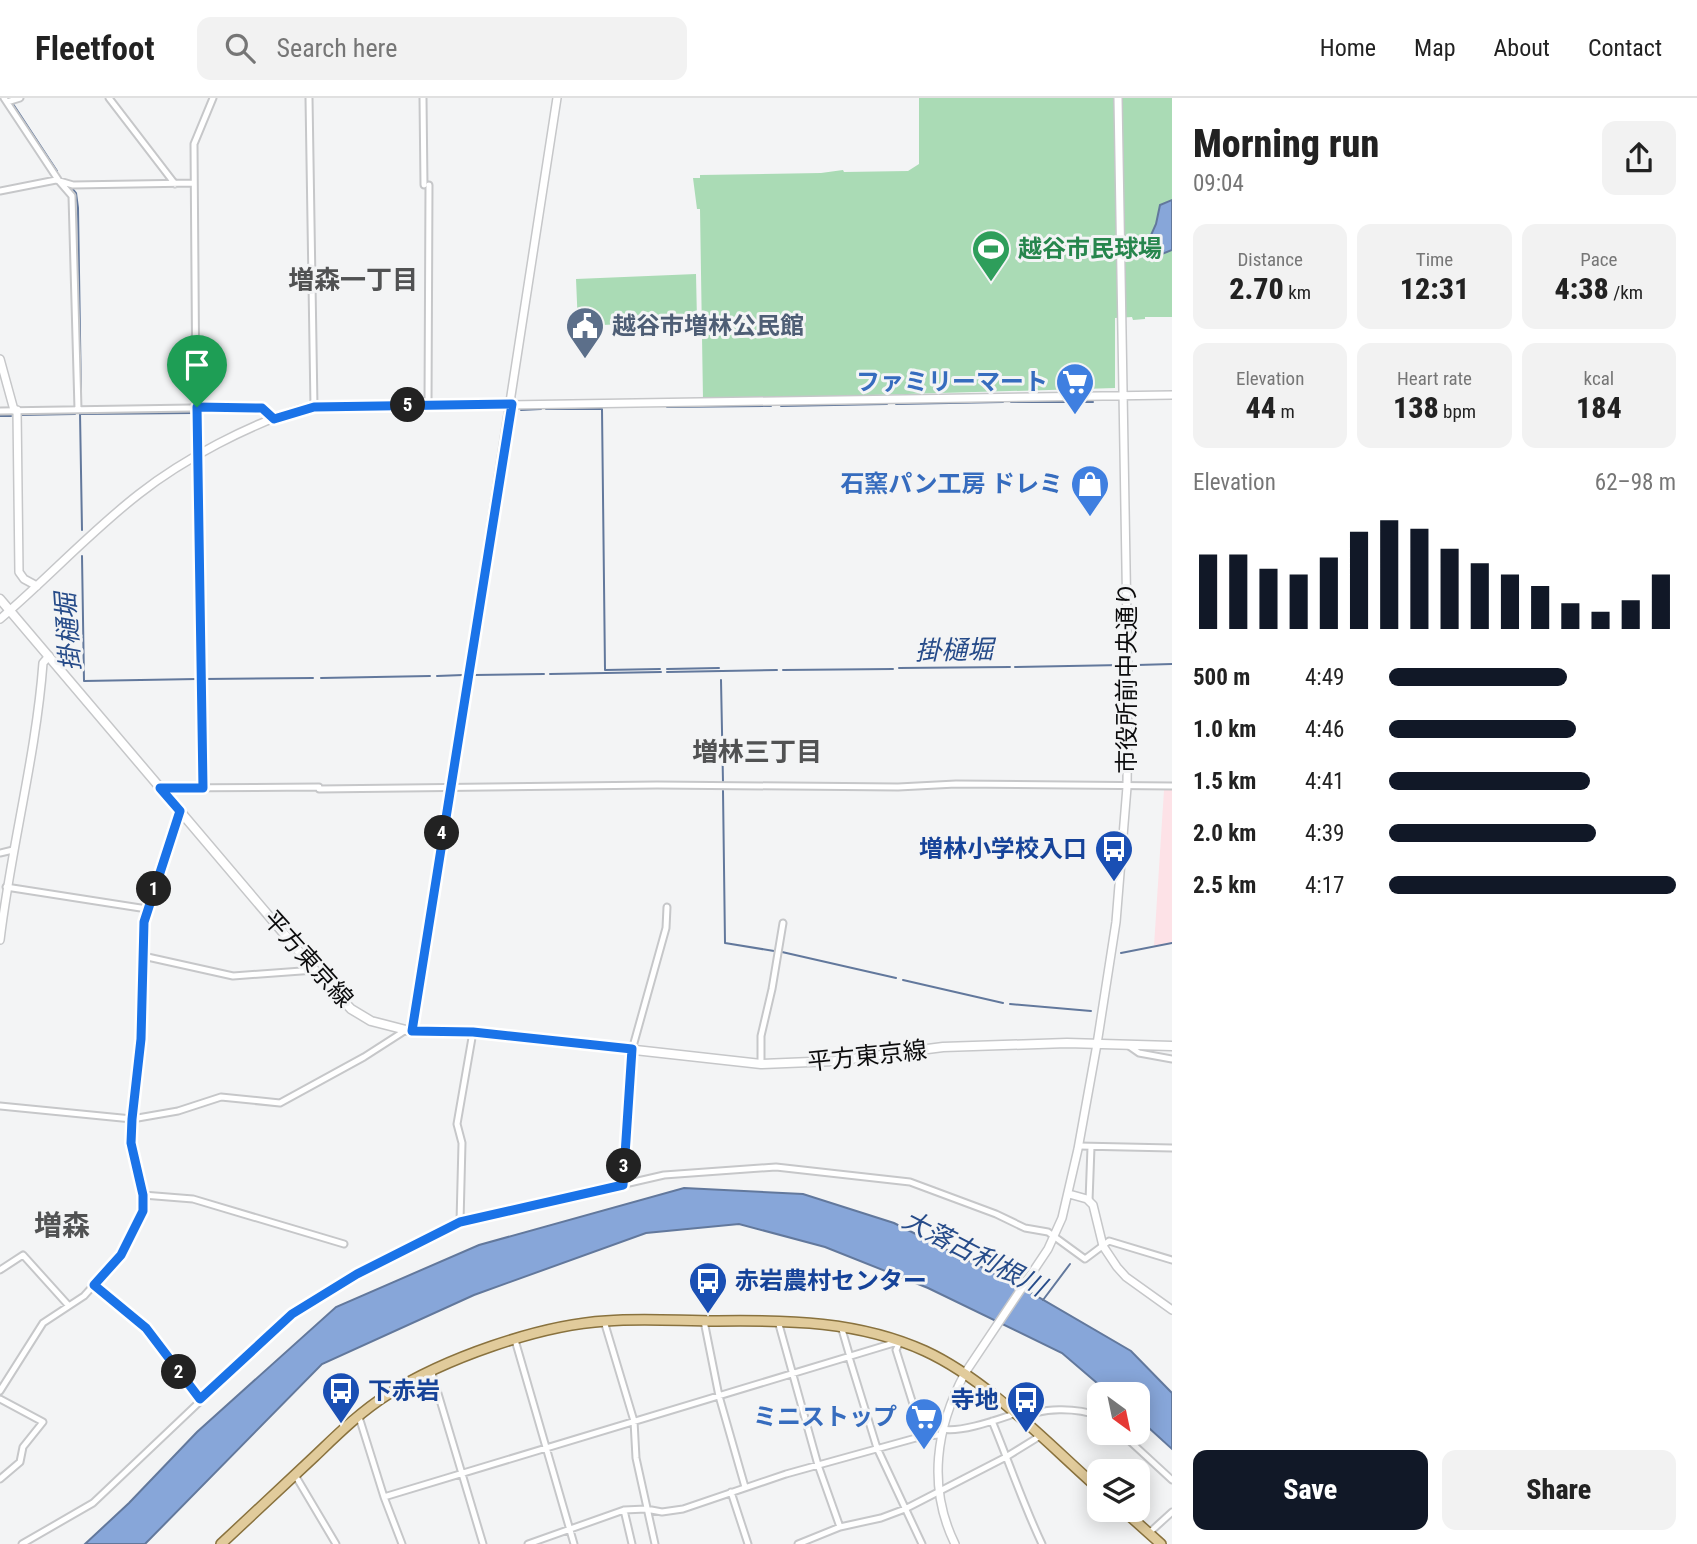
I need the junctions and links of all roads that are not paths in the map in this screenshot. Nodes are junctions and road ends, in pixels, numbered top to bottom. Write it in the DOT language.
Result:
graph roads {
  1 [pos="20,98"];
  2 [pos="109,98"];
  3 [pos="213,98"];
  4 [pos="309,98"];
  5 [pos="423,98"];
  6 [pos="557,98"];
  7 [pos="1118,98"];
  8 [pos="6,100"];
  9 [pos="59,181"];
  10 [pos="194,183"];
  11 [pos="175,184"];
  12 [pos="0,191"];
  13 [pos="0,359"];
  14 [pos="1172,395"];
  15 [pos="1124,396"];
  16 [pos="512,404"];
  17 [pos="428,405"];
  18 [pos="197,407"];
  19 [pos="314,407"];
  20 [pos="78,409"];
  21 [pos="16,410"];
  22 [pos="0,411"];
  23 [pos="274,419"];
  24 [pos="197,455"];
  25 [pos="37,586"];
  26 [pos="0,599"];
  27 [pos="10,610"];
  28 [pos="0,619"];
  29 [pos="48,656"];
  30 [pos="1172,786"];
  31 [pos="1127,787"];
  32 [pos="160,788"];
  33 [pos="203,788"];
  34 [pos="449,788"];
  35 [pos="180,811"];
  36 [pos="13,850"];
  37 [pos="0,853"];
  38 [pos="6,887"];
  39 [pos="667,907"];
  40 [pos="147,909"];
  41 [pos="783,923"];
  42 [pos="0,940"];
  43 [pos="143,956"];
  44 [pos="315,970"];
  45 [pos="409,1031"];
  46 [pos="473,1032"];
  47 [pos="1097,1044"];
  48 [pos="1128,1045"];
  49 [pos="1172,1046"];
  50 [pos="632,1049"];
  51 [pos="1172,1059"];
  52 [pos="761,1064"];
  53 [pos="0,1106"];
  54 [pos="132,1119"];
  55 [pos="1079,1146"];
  56 [pos="1091,1147"];
  57 [pos="1172,1148"];
  58 [pos="623,1185"];
  59 [pos="1069,1194"];
  60 [pos="143,1195"];
  61 [pos="1089,1201"];
  62 [pos="460,1222"];
  63 [pos="1055,1237"];
  64 [pos="344,1244"];
  65 [pos="1103,1246"];
  66 [pos="1172,1260"];
  67 [pos="0,1270"];
  68 [pos="94,1285"];
  69 [pos="69,1306"];
  70 [pos="1172,1310"];
  71 [pos="604,1321"];
  72 [pos="704,1321"];
  73 [pos="778,1321"];
  74 [pos="841,1326"];
  75 [pos="515,1340"];
  76 [pos="900,1342"];
  77 [pos="849,1357"];
  78 [pos="431,1370"];
  79 [pos="793,1373"];
  80 [pos="965,1373"];
  81 [pos="0,1391"];
  82 [pos="719,1396"];
  83 [pos="0,1399"];
  84 [pos="200,1399"];
  85 [pos="1087,1413"];
  86 [pos="359,1417"];
  87 [pos="1018,1417"];
  88 [pos="634,1421"];
  89 [pos="992,1422"];
  90 [pos="941,1432"];
  91 [pos="923,1436"];
  92 [pos="1040,1436"];
  93 [pos="1135,1446"];
  94 [pos="547,1448"];
  95 [pos="877,1448"];
  96 [pos="1006,1457"];
  97 [pos="818,1465"];
  98 [pos="463,1474"];
  99 [pos="295,1475"];
  100 [pos="1087,1478"];
  101 [pos="0,1479"];
  102 [pos="1172,1480"];
  103 [pos="745,1487"];
  104 [pos="731,1492"];
  105 [pos="938,1493"];
  106 [pos="384,1497"];
  107 [pos="646,1509"];
  108 [pos="624,1510"];
  109 [pos="905,1510"];
  110 [pos="1172,1512"];
  111 [pos="1137,1522"];
  112 [pos="840,1527"];
  113 [pos="570,1530"];
  114 [pos="1149,1533"];
  115 [pos="816,1541"];
  116 [pos="22,1544"];
  117 [pos="222,1544"];
  118 [pos="336,1544"];
  119 [pos="402,1544"];
  120 [pos="483,1544"];
  121 [pos="528,1544"];
  122 [pos="575,1544"];
  123 [pos="632,1544"];
  124 [pos="655,1544"];
  125 [pos="748,1544"];
  126 [pos="798,1544"];
  127 [pos="922,1544"];
  128 [pos="955,1544"];
  129 [pos="1042,1544"];
  130 [pos="1161,1544"];
  1 -- 8 [label="street"];
  2 -- 11 [label="street"];
  3 -- 10 [label="street"];
  4 -- 19 [label="street"];
  5 -- 17 [label="street"];
  6 -- 16 [label="street"];
  7 -- 15 [label="street, 市役所前中央通り"];
  8 -- 9 [label="street"];
  9 -- 11 [label="street"];
  9 -- 12 [label="street"];
  9 -- 20 [label="street"];
  10 -- 11 [label="street"];
  10 -- 18 [label="street"];
  13 -- 21 [label="street"];
  14 -- 15 [label="street"];
  15 -- 16 [label="street"];
  15 -- 31 [label="street, 市役所前中央通り"];
  16 -- 17 [label="street"];
  16 -- 34 [label="street"];
  17 -- 19 [label="street"];
  18 -- 20 [label="street"];
  18 -- 23 [label="street"];
  18 -- 24 [label="street"];
  19 -- 23 [label="street"];
  20 -- 21 [label="street"];
  21 -- 22 [label="street"];
  21 -- 25 [label="street"];
  23 -- 24 [label="street"];
  24 -- 25 [label="street"];
  24 -- 33 [label="street"];
  25 -- 27 [label="street"];
  26 -- 27 [label="main road, 平方東京線"];
  27 -- 28 [label="street"];
  27 -- 29 [label="main road, 平方東京線"];
  29 -- 32 [label="main road, 平方東京線"];
  29 -- 36 [label="street"];
  30 -- 31 [label="street"];
  31 -- 34 [label="street"];
  31 -- 47 [label="street, 市役所前中央通り"];
  32 -- 33 [label="street"];
  32 -- 35 [label="main road, 平方東京線"];
  33 -- 34 [label="street"];
  34 -- 45 [label="street"];
  35 -- 40 [label="street"];
  35 -- 44 [label="main road, 平方東京線"];
  36 -- 37 [label="street"];
  36 -- 38 [label="street"];
  38 -- 40 [label="street"];
  38 -- 42 [label="street"];
  39 -- 50 [label="street"];
  40 -- 43 [label="street"];
  41 -- 52 [label="street"];
  43 -- 44 [label="street"];
  43 -- 54 [label="street"];
  44 -- 45 [label="main road, 平方東京線"];
  45 -- 46 [label="main road, 平方東京線"];
  45 -- 54 [label="street"];
  46 -- 50 [label="main road, 平方東京線"];
  46 -- 62 [label="street"];
  47 -- 48 [label="main road, 平方東京線"];
  47 -- 52 [label="main road, 平方東京線"];
  47 -- 55 [label="street, 市役所前中央通り"];
  48 -- 49 [label="main road, 平方東京線"];
  48 -- 51 [label="street"];
  50 -- 52 [label="main road, 平方東京線"];
  50 -- 58 [label="street"];
  53 -- 54 [label="street"];
  54 -- 60 [label="street"];
  55 -- 56 [label="street"];
  55 -- 59 [label="street, 市役所前中央通り"];
  56 -- 57 [label="street"];
  56 -- 61 [label="street"];
  58 -- 62 [label="street"];
  58 -- 63 [label="street"];
  59 -- 61 [label="street"];
  59 -- 63 [label="street, 市役所前中央通り"];
  60 -- 64 [label="street"];
  60 -- 68 [label="street"];
  61 -- 65 [label="street"];
  62 -- 84 [label="street"];
  63 -- 65 [label="street"];
  63 -- 80 [label="street, 市役所前中央通り"];
  65 -- 66 [label="street"];
  65 -- 70 [label="street"];
  67 -- 69 [label="street"];
  68 -- 69 [label="street"];
  68 -- 84 [label="street"];
  69 -- 81 [label="street"];
  71 -- 72 [label="main road"];
  71 -- 75 [label="main road"];
  71 -- 88 [label="street"];
  72 -- 73 [label="main road"];
  72 -- 82 [label="street"];
  73 -- 74 [label="main road"];
  73 -- 79 [label="street"];
  74 -- 76 [label="main road"];
  74 -- 77 [label="street"];
  75 -- 78 [label="main road"];
  75 -- 94 [label="street"];
  76 -- 77 [label="street"];
  76 -- 80 [label="main road"];
  76 -- 91 [label="street"];
  77 -- 79 [label="street"];
  77 -- 95 [label="street"];
  78 -- 86 [label="main road"];
  78 -- 98 [label="street"];
  79 -- 82 [label="street"];
  79 -- 97 [label="street"];
  80 -- 87 [label="main road"];
  80 -- 90 [label="street, 市役所前中央通り"];
  82 -- 88 [label="street"];
  82 -- 103 [label="street"];
  83 -- 101 [label="street"];
  84 -- 116 [label="street"];
  85 -- 87 [label="street"];
  86 -- 99 [label="main road"];
  86 -- 106 [label="street"];
  87 -- 89 [label="street"];
  87 -- 92 [label="main road"];
  88 -- 94 [label="street"];
  88 -- 107 [label="street"];
  89 -- 90 [label="street"];
  89 -- 96 [label="street"];
  90 -- 91 [label="street"];
  90 -- 105 [label="street, 市役所前中央通り"];
  91 -- 95 [label="street"];
  92 -- 96 [label="street"];
  92 -- 100 [label="main road"];
  93 -- 102 [label="street"];
  94 -- 98 [label="street"];
  94 -- 113 [label="street"];
  95 -- 97 [label="street"];
  95 -- 109 [label="street"];
  96 -- 105 [label="street"];
  96 -- 129 [label="street"];
  97 -- 103 [label="street"];
  97 -- 112 [label="street"];
  98 -- 106 [label="street"];
  98 -- 120 [label="street"];
  99 -- 117 [label="main road"];
  99 -- 118 [label="street"];
  103 -- 104 [label="street"];
  104 -- 107 [label="street"];
  104 -- 125 [label="street"];
  105 -- 109 [label="street"];
  105 -- 128 [label="street, 市役所前中央通り"];
  106 -- 119 [label="street"];
  107 -- 108 [label="street"];
  107 -- 124 [label="street"];
  108 -- 113 [label="street"];
  108 -- 123 [label="street"];
  109 -- 112 [label="street"];
  109 -- 127 [label="street"];
  110 -- 114 [label="street"];
  111 -- 114 [label="main road"];
  112 -- 115 [label="street"];
  113 -- 121 [label="street"];
  113 -- 122 [label="street"];
  114 -- 130 [label="main road"];
  115 -- 126 [label="street"];
}
